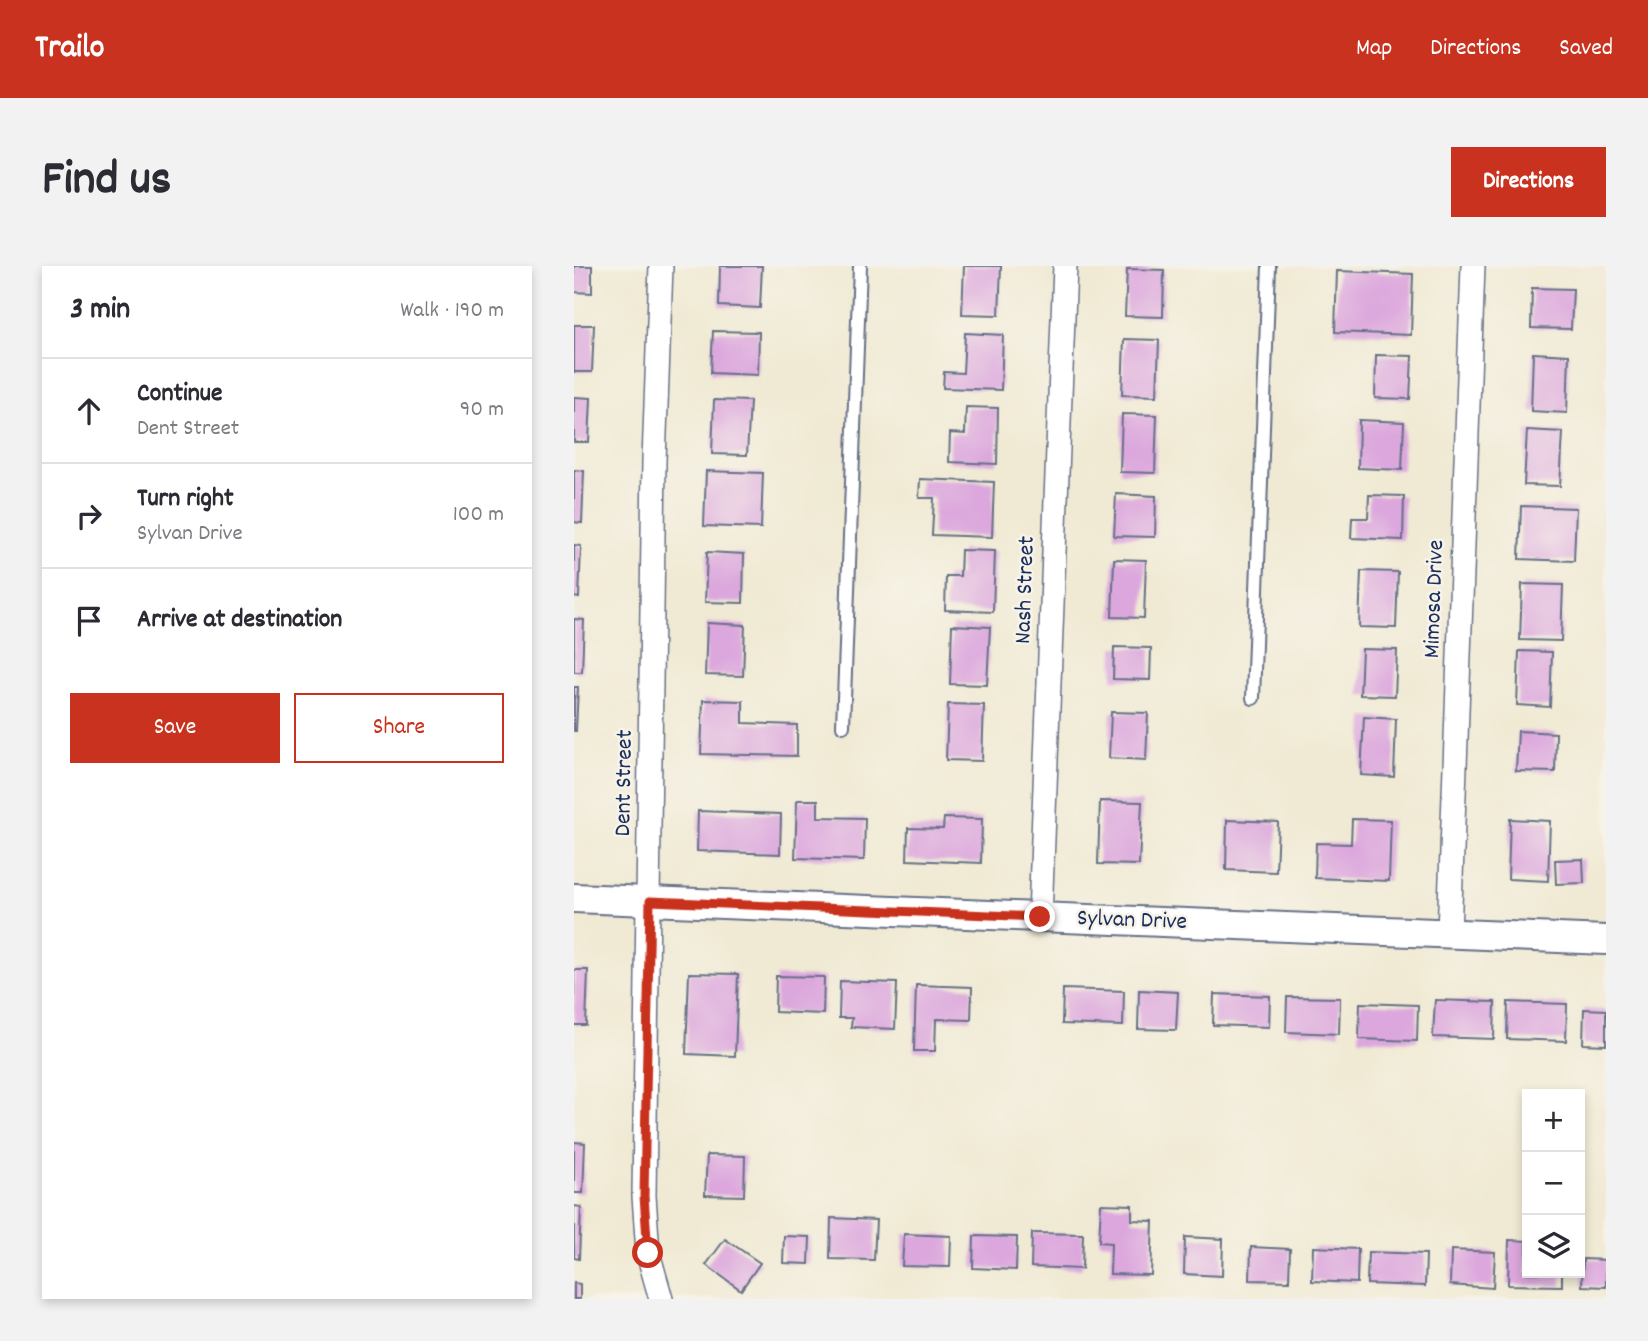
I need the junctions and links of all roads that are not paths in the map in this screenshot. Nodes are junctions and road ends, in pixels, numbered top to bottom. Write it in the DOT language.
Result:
graph roads {
  1 [pos="661,266"];
  2 [pos="860,266"];
  3 [pos="1065,266"];
  4 [pos="1269,266"];
  5 [pos="1473,266"];
  6 [pos="1253,698"];
  7 [pos="843,726"];
  8 [pos="574,898"];
  9 [pos="650,901"];
  10 [pos="1040,917"];
  11 [pos="1450,934"];
  12 [pos="1606,940"];
  13 [pos="661,1299"];
  1 -- 9 [label="street, Dent Street"];
  2 -- 7 [label="lane"];
  3 -- 10 [label="street, Nash Street"];
  4 -- 6 [label="lane"];
  5 -- 11 [label="street, Mimosa Drive"];
  8 -- 9 [label="street, Sylvan Drive"];
  9 -- 10 [label="street, Sylvan Drive"];
  9 -- 13 [label="street, Dent Street"];
  10 -- 11 [label="street, Sylvan Drive"];
  11 -- 12 [label="street, Sylvan Drive"];
}
